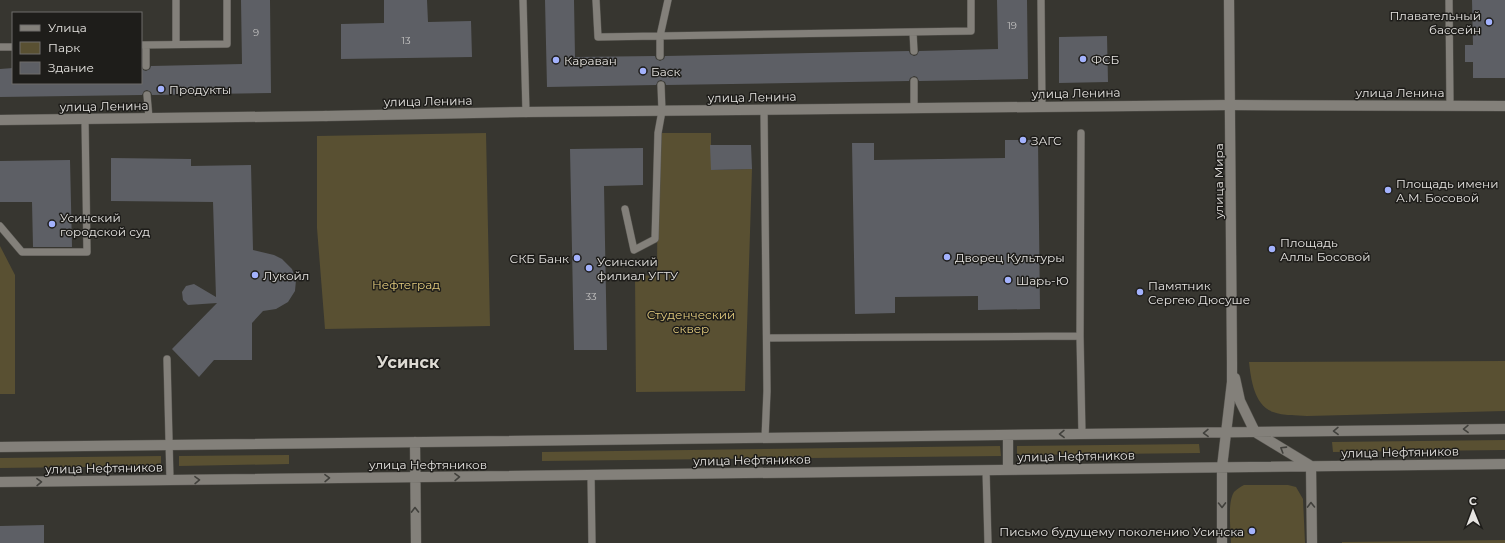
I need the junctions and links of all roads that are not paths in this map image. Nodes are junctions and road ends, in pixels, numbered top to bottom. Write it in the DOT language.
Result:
graph roads {
  1 [pos="176,0"];
  2 [pos="227,0"];
  3 [pos="524,0"];
  4 [pos="596,0"];
  5 [pos="668,0"];
  6 [pos="971,0"];
  7 [pos="1041,0"];
  8 [pos="1229,0"];
  9 [pos="1449,0"];
  10 [pos="913,32"];
  11 [pos="660,36"];
  12 [pos="176,44"];
  13 [pos="144,45"];
  14 [pos="0,47"];
  15 [pos="12,47"];
  16 [pos="914,51"];
  17 [pos="660,56"];
  18 [pos="146,66"];
  19 [pos="914,81"];
  20 [pos="661,85"];
  21 [pos="147,95"];
  22 [pos="1230,105"];
  23 [pos="1450,105"];
  24 [pos="1505,106"];
  25 [pos="1042,107"];
  26 [pos="914,108"];
  27 [pos="764,110"];
  28 [pos="662,111"];
  29 [pos="526,112"];
  30 [pos="149,118"];
  31 [pos="84,119"];
  32 [pos="0,120"];
  33 [pos="1081,133"];
  34 [pos="626,209"];
  35 [pos="0,226"];
  36 [pos="1080,336"];
  37 [pos="767,338"];
  38 [pos="167,359"];
  39 [pos="1232,362"];
  40 [pos="1505,429"];
  41 [pos="1225,432"];
  42 [pos="1255,432"];
  43 [pos="1082,434"];
  44 [pos="1008,435"];
  45 [pos="765,438"];
  46 [pos="415,442"];
  47 [pos="169,445"];
  48 [pos="0,447"];
  49 [pos="1505,464"];
  50 [pos="1311,466"];
  51 [pos="1222,468"];
  52 [pos="986,470"];
  53 [pos="1008,470"];
  54 [pos="591,475"];
  55 [pos="415,477"];
  56 [pos="170,480"];
  57 [pos="0,482"];
  58 [pos="416,543"];
  59 [pos="592,543"];
  60 [pos="988,543"];
  61 [pos="1222,543"];
  62 [pos="1312,543"];
  1 -- 12 [label="lane"];
  2 -- 12 [label="lane"];
  3 -- 29 [label="lane"];
  4 -- 11 [label="lane"];
  5 -- 11 [label="lane"];
  6 -- 10 [label="lane"];
  7 -- 25 [label="lane"];
  8 -- 22 [label="main road, улица Мира"];
  9 -- 23 [label="lane"];
  10 -- 11 [label="lane"];
  10 -- 16 [label="lane"];
  11 -- 17 [label="lane"];
  12 -- 13 [label="lane"];
  13 -- 18 [label="lane"];
  14 -- 15 [label="lane"];
  19 -- 26 [label="lane"];
  20 -- 28 [label="lane"];
  21 -- 30 [label="lane"];
  22 -- 23 [label="main road, улица Ленина"];
  22 -- 25 [label="main road, улица Ленина"];
  22 -- 39 [label="main road, улица Мира"];
  23 -- 24 [label="main road, улица Ленина"];
  25 -- 26 [label="main road, улица Ленина"];
  26 -- 27 [label="main road, улица Ленина"];
  27 -- 28 [label="main road, улица Ленина"];
  27 -- 37 [label="lane"];
  28 -- 29 [label="main road, улица Ленина"];
  28 -- 34 [label="lane"];
  29 -- 30 [label="main road, улица Ленина"];
  30 -- 31 [label="main road, улица Ленина"];
  31 -- 32 [label="main road, улица Ленина"];
  31 -- 35 [label="lane"];
  33 -- 36 [label="lane"];
  36 -- 37 [label="lane"];
  36 -- 43 [label="lane"];
  37 -- 45 [label="lane"];
  38 -- 47 [label="lane"];
  39 -- 41 [label="main road, улица Мира"];
  39 -- 42 [label="main road, улица Мира"];
  40 -- 42 [label="main road, улица Нефтяников, one-way"];
  41 -- 42 [label="main road, улица Нефтяников"];
  41 -- 43 [label="main road, улица Нефтяников, one-way"];
  41 -- 51 [label="main road, улица Мира"];
  50 -- 42 [label="main road, one-way"];
  43 -- 44 [label="main road, улица Нефтяников, one-way"];
  44 -- 45 [label="main road, улица Нефтяников"];
  44 -- 53 [label="main road"];
  45 -- 46 [label="main road, улица Нефтяников"];
  46 -- 47 [label="main road, улица Нефтяников"];
  46 -- 55 [label="main road"];
  47 -- 48 [label="main road, улица Нефтяников"];
  47 -- 56 [label="lane"];
  49 -- 50 [label="main road, улица Нефтяников"];
  50 -- 51 [label="main road, улица Нефтяников"];
  62 -- 50 [label="main road, one-way"];
  51 -- 53 [label="main road, улица Нефтяников"];
  51 -- 61 [label="main road, улица Мира, one-way"];
  52 -- 53 [label="main road, улица Нефтяников"];
  52 -- 54 [label="main road, улица Нефтяников"];
  52 -- 60 [label="lane"];
  55 -- 54 [label="main road, улица Нефтяников, one-way"];
  54 -- 59 [label="lane"];
  56 -- 55 [label="main road, улица Нефтяников, one-way"];
  58 -- 55 [label="main road, one-way"];
  57 -- 56 [label="main road, улица Нефтяников, one-way"];
}
